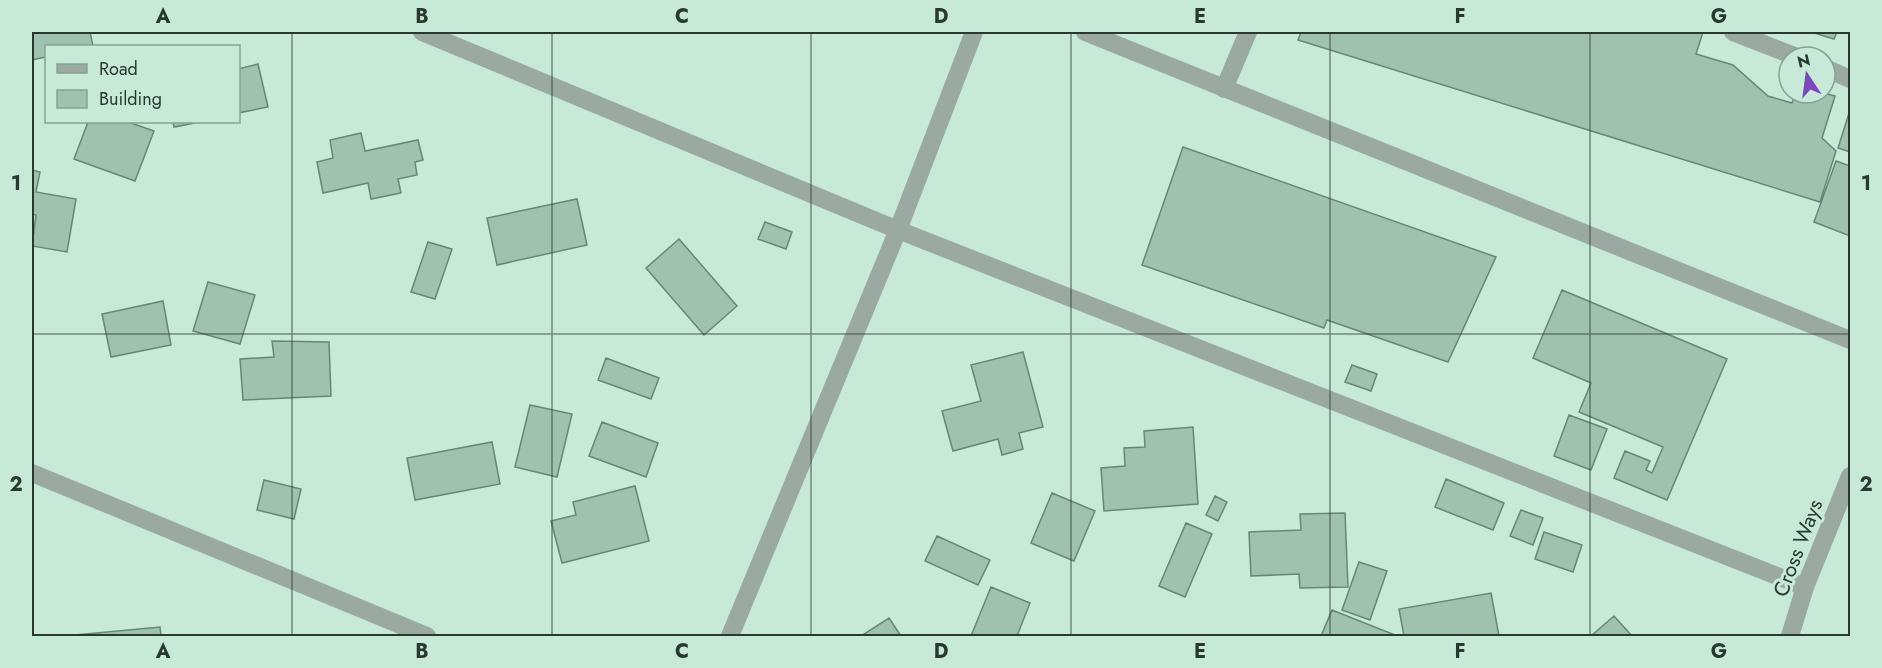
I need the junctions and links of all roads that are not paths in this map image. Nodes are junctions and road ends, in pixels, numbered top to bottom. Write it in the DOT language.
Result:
graph roads {
  1 [pos="422,32"];
  2 [pos="974,32"];
  3 [pos="1085,32"];
  4 [pos="1248,32"];
  5 [pos="1733,32"];
  6 [pos="1777,49"];
  7 [pos="1837,73"];
  8 [pos="1851,79"];
  9 [pos="1224,89"];
  10 [pos="898,230"];
  11 [pos="1851,340"];
  12 [pos="32,473"];
  13 [pos="1851,476"];
  14 [pos="1805,587"];
  15 [pos="427,636"];
  16 [pos="730,636"];
  17 [pos="1790,636"];
  1 -- 10 [label="street"];
  2 -- 10 [label="street"];
  3 -- 9 [label="street"];
  4 -- 9 [label="street"];
  5 -- 6 [label="street"];
  7 -- 8 [label="street"];
  9 -- 11 [label="street"];
  10 -- 14 [label="street"];
  10 -- 16 [label="street"];
  12 -- 15 [label="street"];
  13 -- 14 [label="street, Cross Ways"];
  14 -- 17 [label="street, Cross Ways"];
}
